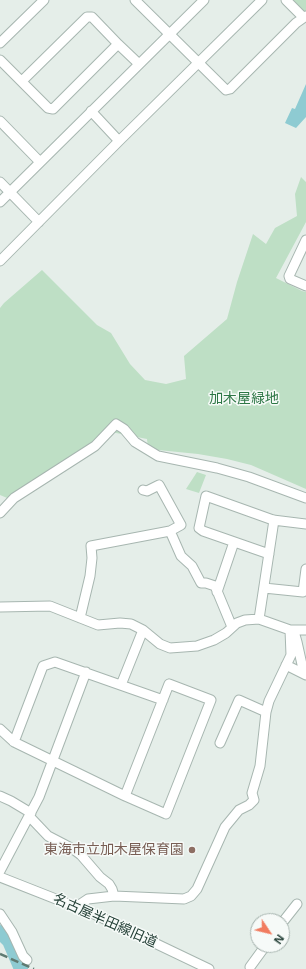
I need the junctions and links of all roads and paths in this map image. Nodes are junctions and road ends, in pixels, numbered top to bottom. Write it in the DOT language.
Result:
graph roads {
  1 [pos="44,0"];
  2 [pos="135,0"];
  3 [pos="262,0"];
  4 [pos="286,0"];
  5 [pos="198,2"];
  6 [pos="304,16"];
  7 [pos="170,34"];
  8 [pos="0,43"];
  9 [pos="118,44"];
  10 [pos="0,60"];
  11 [pos="198,62"];
  12 [pos="139,64"];
  13 [pos="22,81"];
  14 [pos="91,111"];
  15 [pos="0,121"];
  16 [pos="119,141"];
  17 [pos="40,162"];
  18 [pos="0,182"];
  19 [pos="10,192"];
  20 [pos="0,202"];
  21 [pos="39,222"];
  22 [pos="306,240"];
  23 [pos="0,261"];
  24 [pos="306,286"];
  25 [pos="143,490"];
  26 [pos="306,498"];
  27 [pos="0,513"];
  28 [pos="274,520"];
  29 [pos="306,524"];
  30 [pos="170,531"];
  31 [pos="234,542"];
  32 [pos="269,554"];
  33 [pos="306,568"];
  34 [pos="264,588"];
  35 [pos="217,592"];
  36 [pos="0,607"];
  37 [pos="80,618"];
  38 [pos="259,619"];
  39 [pos="232,627"];
  40 [pos="143,630"];
  41 [pos="290,630"];
  42 [pos="306,630"];
  43 [pos="286,665"];
  44 [pos="86,672"];
  45 [pos="304,672"];
  46 [pos="121,685"];
  47 [pos="163,700"];
  48 [pos="266,712"];
  49 [pos="0,729"];
  50 [pos="14,742"];
  51 [pos="220,743"];
  52 [pos="52,762"];
  53 [pos="0,796"];
  54 [pos="125,796"];
  55 [pos="30,815"];
  56 [pos="0,871"];
  57 [pos="0,876"];
  58 [pos="114,896"];
  59 [pos="297,904"];
  60 [pos="76,907"];
  61 [pos="290,913"];
  62 [pos="0,914"];
  63 [pos="261,953"];
  64 [pos="28,960"];
  65 [pos="251,968"];
  66 [pos="209,969"];
  1 -- 8 [label="street"];
  2 -- 7 [label="street"];
  3 -- 11 [label="street"];
  4 -- 6 [label="street"];
  5 -- 7 [label="street"];
  6 -- 11 [label="street"];
  7 -- 11 [label="street"];
  7 -- 12 [label="street"];
  9 -- 12 [label="street"];
  9 -- 13 [label="street"];
  9 -- 13 [label="street"];
  10 -- 13 [label="street"];
  11 -- 16 [label="street"];
  12 -- 14 [label="street"];
  14 -- 16 [label="street"];
  14 -- 17 [label="street"];
  15 -- 17 [label="street"];
  16 -- 21 [label="street"];
  17 -- 19 [label="street"];
  18 -- 19 [label="street"];
  19 -- 20 [label="street"];
  19 -- 21 [label="street"];
  21 -- 23 [label="street"];
  22 -- 24 [label="street"];
  25 -- 30 [label="street"];
  26 -- 27 [label="street"];
  28 -- 29 [label="street"];
  28 -- 31 [label="street"];
  28 -- 32 [label="street"];
  30 -- 35 [label="street"];
  30 -- 37 [label="street"];
  31 -- 32 [label="street"];
  31 -- 35 [label="street"];
  32 -- 34 [label="street"];
  33 -- 34 [label="street"];
  34 -- 38 [label="street"];
  35 -- 39 [label="street"];
  36 -- 37 [label="street"];
  37 -- 40 [label="street"];
  38 -- 39 [label="street"];
  38 -- 41 [label="street"];
  39 -- 40 [label="street"];
  40 -- 46 [label="street"];
  41 -- 42 [label="street"];
  41 -- 43 [label="street"];
  41 -- 45 [label="street"];
  43 -- 45 [label="street"];
  43 -- 48 [label="street"];
  44 -- 46 [label="street"];
  44 -- 50 [label="street"];
  44 -- 52 [label="street"];
  46 -- 47 [label="street"];
  47 -- 54 [label="street"];
  47 -- 54 [label="street"];
  48 -- 51 [label="street"];
  48 -- 58 [label="street"];
  49 -- 50 [label="street"];
  50 -- 52 [label="street"];
  52 -- 54 [label="street"];
  52 -- 55 [label="street"];
  53 -- 55 [label="street"];
  55 -- 56 [label="street"];
  55 -- 58 [label="street"];
  57 -- 60 [label="street, 名古屋半田線旧道"];
  58 -- 60 [label="street"];
  59 -- 61 [label="street"];
  60 -- 66 [label="street, 名古屋半田線旧道"];
  62 -- 64 [label="street"];
  63 -- 65 [label="street"];
}
